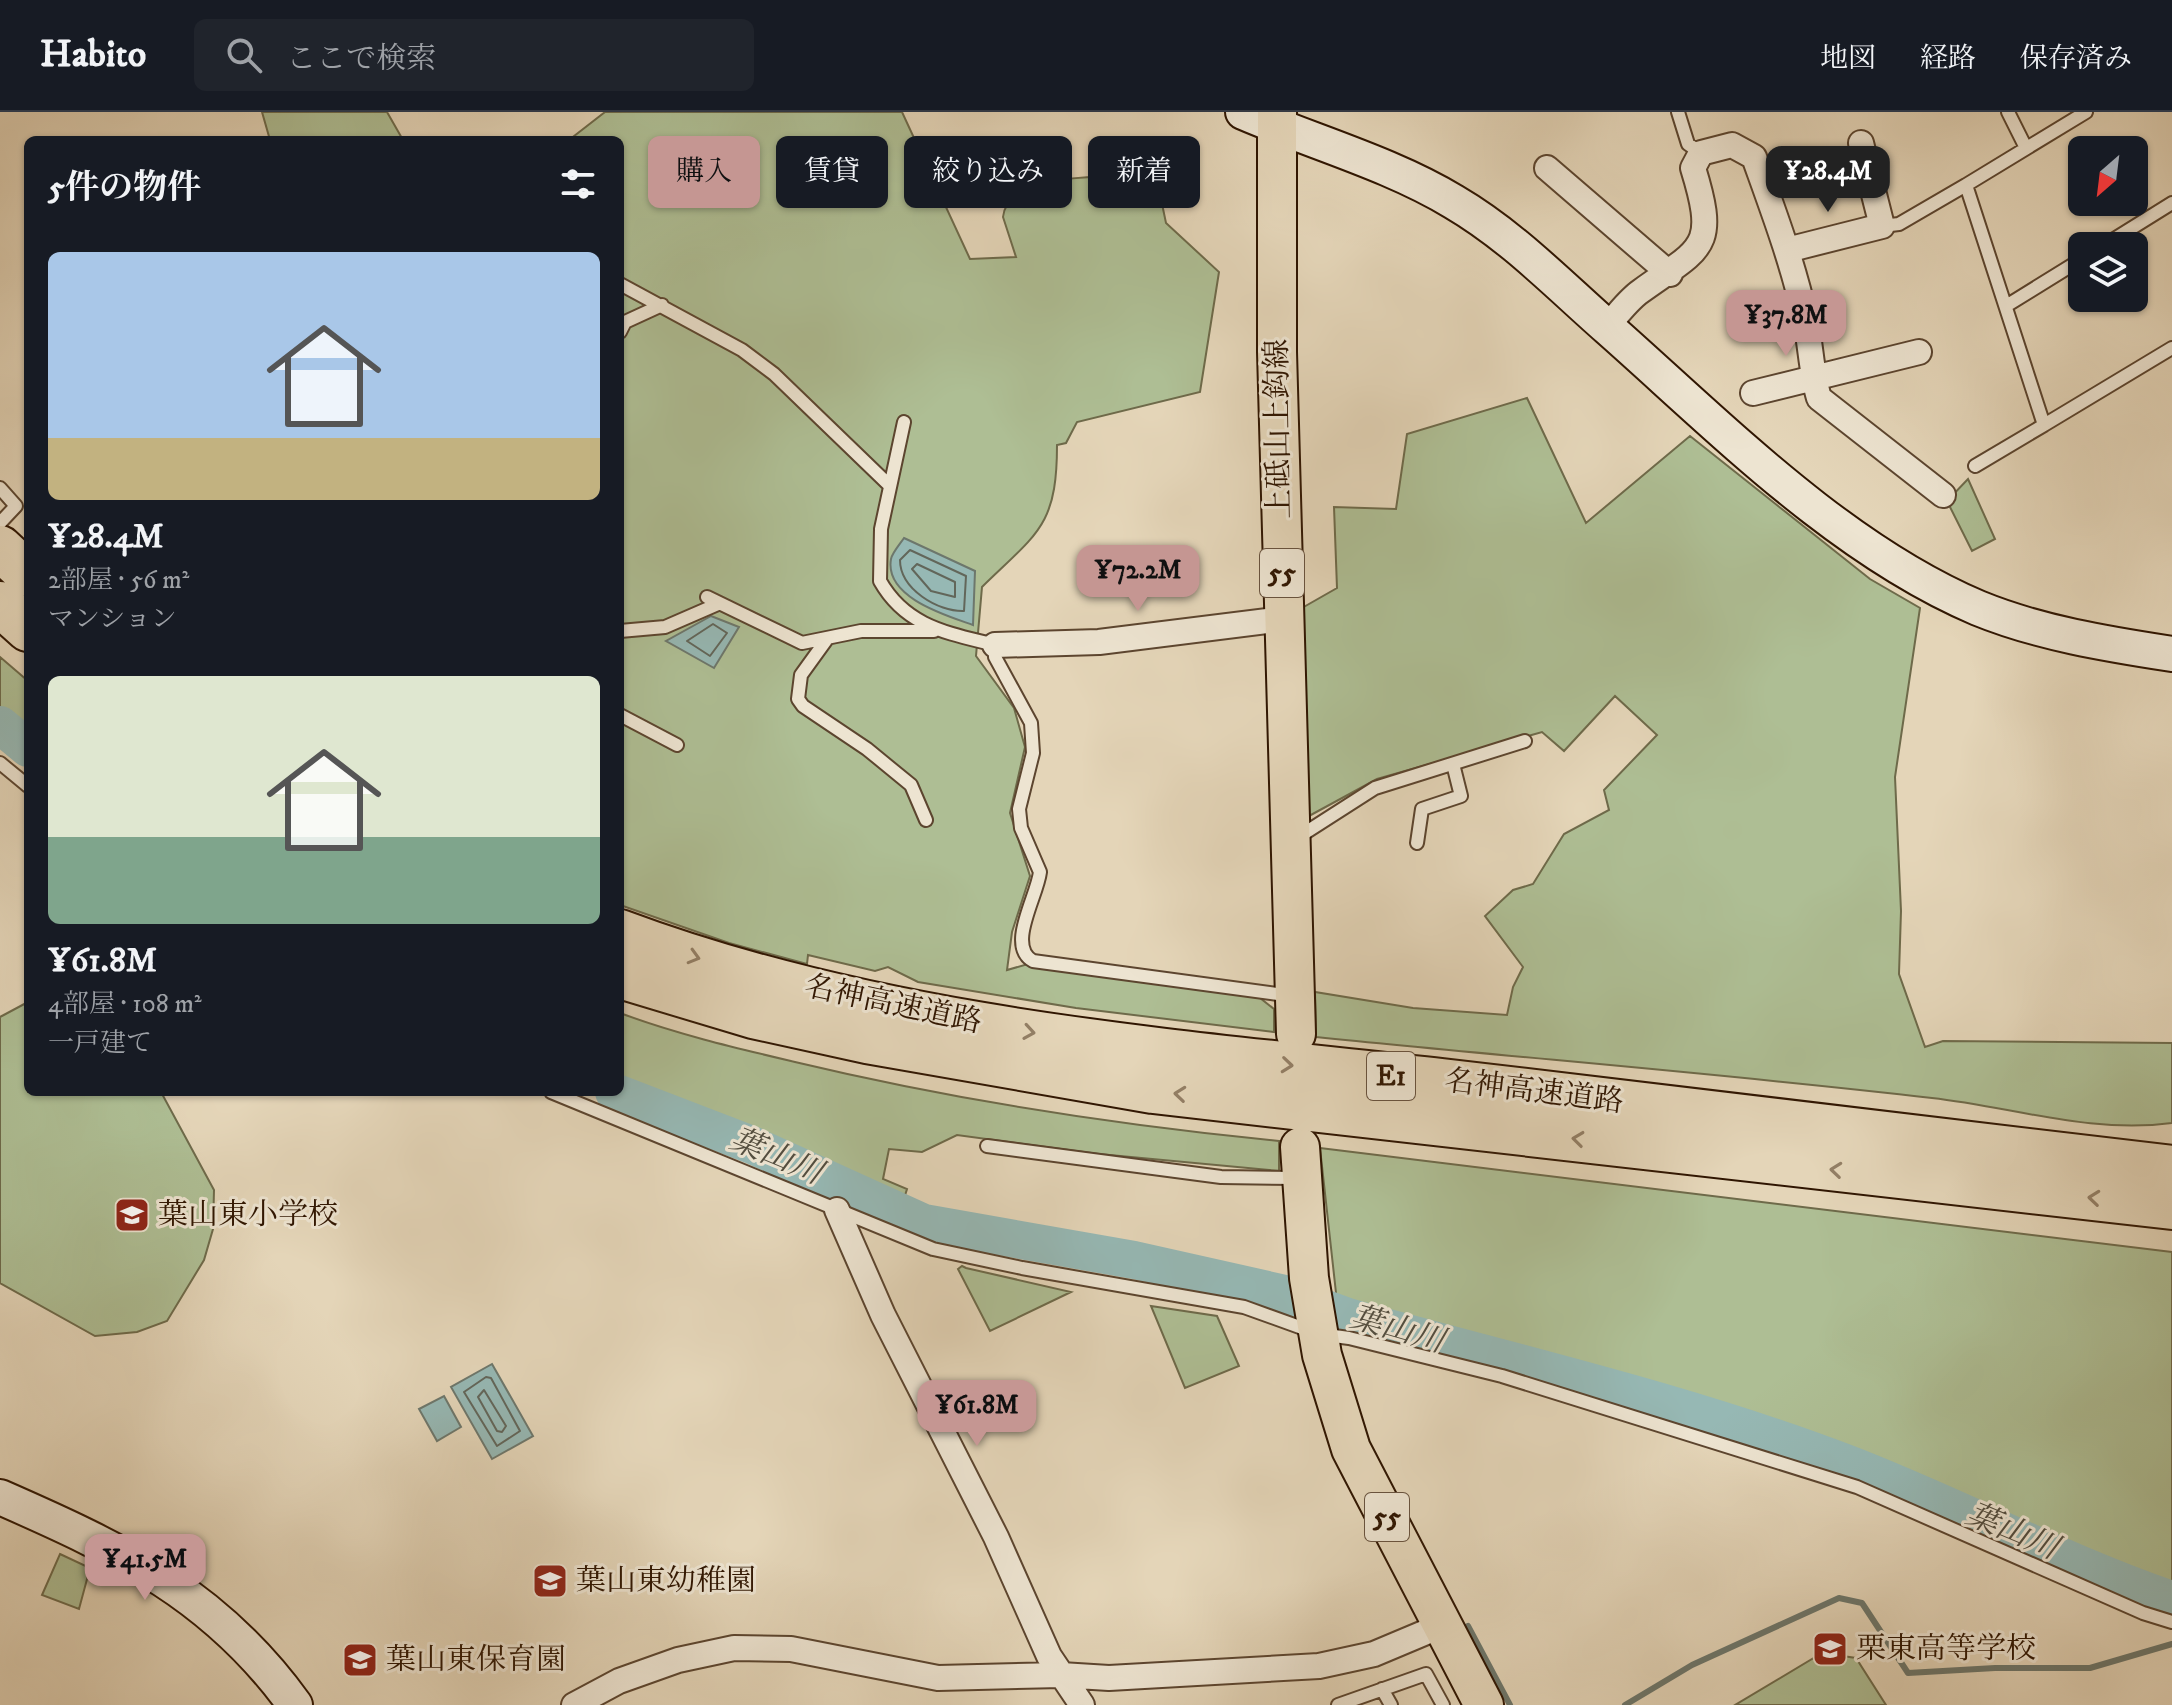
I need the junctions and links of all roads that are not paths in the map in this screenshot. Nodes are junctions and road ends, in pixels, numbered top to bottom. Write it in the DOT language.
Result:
graph roads {
  1 [pos="1243,112"];
  2 [pos="1678,112"];
  3 [pos="2008,112"];
  4 [pos="2086,112"];
  5 [pos="1278,120"];
  6 [pos="1861,143"];
  7 [pos="2026,148"];
  8 [pos="1701,153"];
  9 [pos="1547,168"];
  10 [pos="1966,185"];
  11 [pos="2172,203"];
  12 [pos="1882,226"];
  13 [pos="2125,232"];
  14 [pos="1787,250"];
  15 [pos="2068,268"];
  16 [pos="1670,274"];
  17 [pos="624,286"];
  18 [pos="662,305"];
  19 [pos="2006,306"];
  20 [pos="624,324"];
  21 [pos="1607,327"];
  22 [pos="2172,348"];
  23 [pos="1919,352"];
  24 [pos="1813,378"];
  25 [pos="1753,393"];
  26 [pos="904,422"];
  27 [pos="2044,425"];
  28 [pos="1975,466"];
  29 [pos="888,484"];
  30 [pos="0,488"];
  31 [pos="1943,495"];
  32 [pos="0,523"];
  33 [pos="0,548"];
  34 [pos="24,570"];
  35 [pos="0,604"];
  36 [pos="1283,619"];
  37 [pos="24,625"];
  38 [pos="624,631"];
  39 [pos="934,631"];
  40 [pos="827,639"];
  41 [pos="995,645"];
  42 [pos="2172,654"];
  43 [pos="624,717"];
  44 [pos="1525,741"];
  45 [pos="677,745"];
  46 [pos="0,763"];
  47 [pos="1453,764"];
  48 [pos="24,783"];
  49 [pos="926,820"];
  50 [pos="1290,841"];
  51 [pos="1417,843"];
  52 [pos="624,933"];
  53 [pos="624,977"];
  54 [pos="1295,996"];
  55 [pos="1296,1034"];
  56 [pos="1440,1081"];
  57 [pos="561,1096"];
  58 [pos="2172,1137"];
  59 [pos="987,1146"];
  60 [pos="1300,1162"];
  61 [pos="2172,1168"];
  62 [pos="2172,1207"];
  63 [pos="837,1210"];
  64 [pos="1318,1327"];
  65 [pos="0,1497"];
  66 [pos="2172,1622"];
  67 [pos="1443,1625"];
  68 [pos="1061,1675"];
  69 [pos="1382,1689"];
  70 [pos="295,1705"];
  71 [pos="574,1705"];
  72 [pos="1082,1705"];
  73 [pos="1338,1705"];
  74 [pos="1391,1705"];
  75 [pos="1443,1705"];
  76 [pos="1484,1705"];
  1 -- 5 [label="street"];
  2 -- 8 [label="lane"];
  3 -- 7 [label="lane"];
  4 -- 7 [label="lane"];
  5 -- 21 [label="street"];
  5 -- 36 [label="main road, 上砥山上鈎線 / 55"];
  6 -- 12 [label="street"];
  7 -- 10 [label="lane"];
  8 -- 14 [label="street"];
  8 -- 16 [label="street"];
  9 -- 16 [label="street"];
  10 -- 12 [label="lane"];
  10 -- 19 [label="lane"];
  11 -- 13 [label="lane"];
  12 -- 14 [label="street"];
  14 -- 24 [label="street"];
  15 -- 19 [label="lane"];
  16 -- 21 [label="street"];
  17 -- 18 [label="lane"];
  18 -- 20 [label="lane"];
  18 -- 29 [label="lane"];
  19 -- 27 [label="lane"];
  21 -- 42 [label="street"];
  22 -- 27 [label="lane"];
  23 -- 24 [label="street"];
  24 -- 25 [label="street"];
  24 -- 31 [label="street"];
  26 -- 29 [label="lane"];
  27 -- 28 [label="lane"];
  29 -- 39 [label="lane"];
  30 -- 32 [label="lane"];
  33 -- 34 [label="highway"];
  35 -- 37 [label="highway"];
  36 -- 41 [label="street"];
  36 -- 50 [label="main road, 上砥山上鈎線 / 55"];
  38 -- 40 [label="lane"];
  39 -- 40 [label="lane"];
  39 -- 41 [label="lane"];
  40 -- 49 [label="lane"];
  41 -- 54 [label="lane"];
  43 -- 45 [label="lane"];
  44 -- 47 [label="lane"];
  46 -- 48 [label="lane"];
  47 -- 50 [label="lane"];
  47 -- 51 [label="lane"];
  50 -- 54 [label="main road, 上砥山上鈎線 / 55"];
  52 -- 56 [label="highway, 名神高速道路 / E1, one-way"];
  62 -- 53 [label="highway, 名神高速道路 / E1, one-way"];
  54 -- 55 [label="main road, 上砥山上鈎線 / 55"];
  56 -- 58 [label="highway"];
  56 -- 61 [label="highway, 名神高速道路 / E1"];
  57 -- 63 [label="lane"];
  59 -- 60 [label="lane"];
  60 -- 64 [label="main road, 55"];
  63 -- 64 [label="lane"];
  63 -- 68 [label="street"];
  64 -- 66 [label="lane"];
  64 -- 67 [label="main road, 55"];
  65 -- 70 [label="street"];
  67 -- 68 [label="street"];
  67 -- 76 [label="main road, 55"];
  68 -- 71 [label="street"];
  68 -- 72 [label="street"];
  69 -- 73 [label="lane"];
  69 -- 74 [label="lane"];
  69 -- 75 [label="lane"];
}
